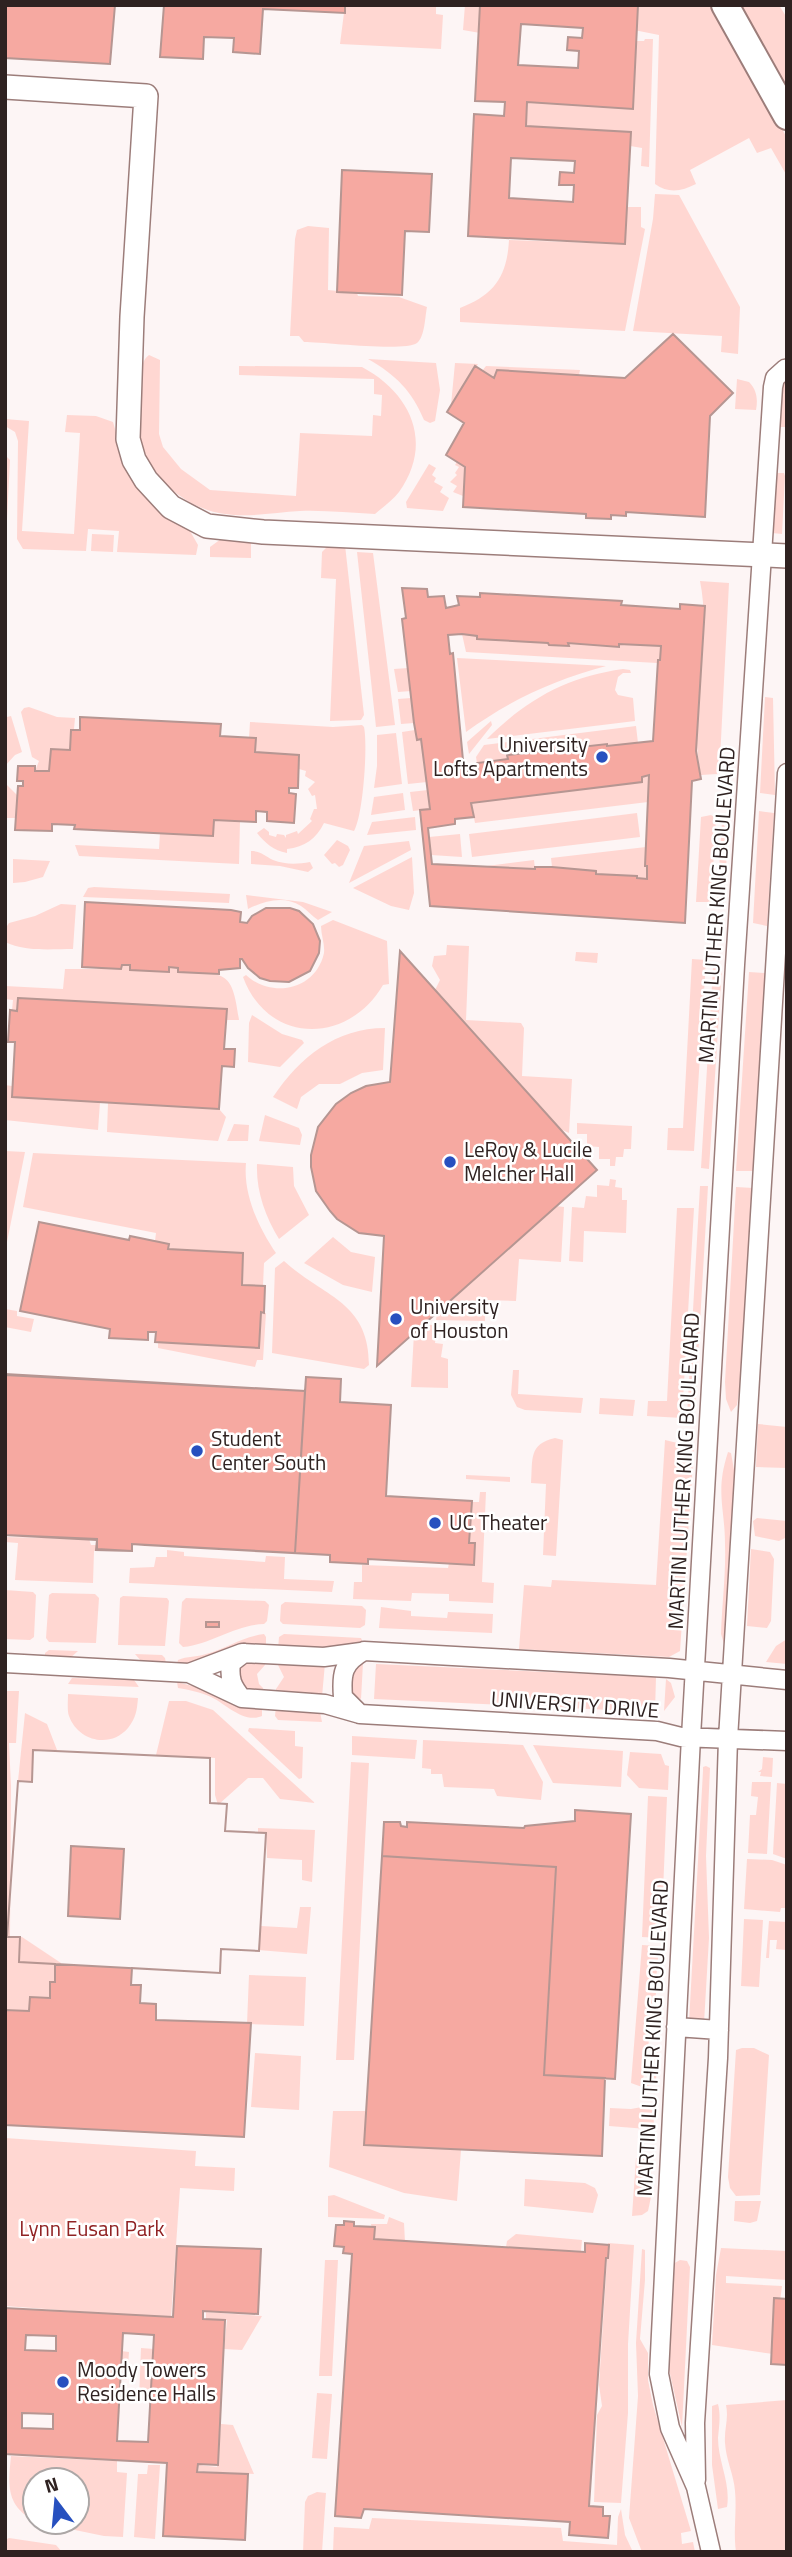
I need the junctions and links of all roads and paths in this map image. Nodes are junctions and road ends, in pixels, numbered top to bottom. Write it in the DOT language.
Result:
graph roads {
  1 [pos="725,5"];
  2 [pos="5,87"];
  3 [pos="787,116"];
  4 [pos="787,370"];
  5 [pos="775,456"];
  6 [pos="764,554"];
  7 [pos="787,556"];
  8 [pos="787,773"];
  9 [pos="364,1651"];
  10 [pos="242,1653"];
  11 [pos="5,1663"];
  12 [pos="695,1670"];
  13 [pos="189,1673"];
  14 [pos="732,1676"];
  15 [pos="787,1680"];
  16 [pos="242,1698"];
  17 [pos="360,1714"];
  18 [pos="691,1737"];
  19 [pos="728,1739"];
  20 [pos="787,1741"];
  21 [pos="676,2028"];
  22 [pos="719,2030"];
  23 [pos="696,2487"];
  24 [pos="711,2552"];
  1 -- 3 [label="main road"];
  2 -- 6 [label="street"];
  4 -- 5 [label="street, MARTIN LUTHER KING BOULEVARD"];
  5 -- 6 [label="street, MARTIN LUTHER KING BOULEVARD"];
  6 -- 7 [label="street"];
  6 -- 12 [label="street, MARTIN LUTHER KING BOULEVARD"];
  8 -- 14 [label="street, MARTIN LUTHER KING BOULEVARD"];
  9 -- 10 [label="street, UNIVERSITY DRIVE"];
  9 -- 12 [label="street, UNIVERSITY DRIVE"];
  9 -- 17 [label="street"];
  10 -- 13 [label="street, UNIVERSITY DRIVE"];
  10 -- 16 [label="street"];
  11 -- 13 [label="street, UNIVERSITY DRIVE"];
  12 -- 14 [label="street, UNIVERSITY DRIVE"];
  12 -- 18 [label="street, MARTIN LUTHER KING BOULEVARD"];
  13 -- 16 [label="street, UNIVERSITY DRIVE"];
  14 -- 15 [label="street, UNIVERSITY DRIVE"];
  14 -- 19 [label="street, MARTIN LUTHER KING BOULEVARD"];
  16 -- 17 [label="street, UNIVERSITY DRIVE"];
  17 -- 18 [label="street, UNIVERSITY DRIVE"];
  18 -- 19 [label="street, UNIVERSITY DRIVE"];
  18 -- 21 [label="street, MARTIN LUTHER KING BOULEVARD"];
  19 -- 20 [label="street, UNIVERSITY DRIVE"];
  19 -- 22 [label="street, MARTIN LUTHER KING BOULEVARD"];
  21 -- 22 [label="street"];
  21 -- 23 [label="street, MARTIN LUTHER KING BOULEVARD"];
  22 -- 23 [label="street, MARTIN LUTHER KING BOULEVARD"];
  23 -- 24 [label="street, MARTIN LUTHER KING BOULEVARD"];
}
